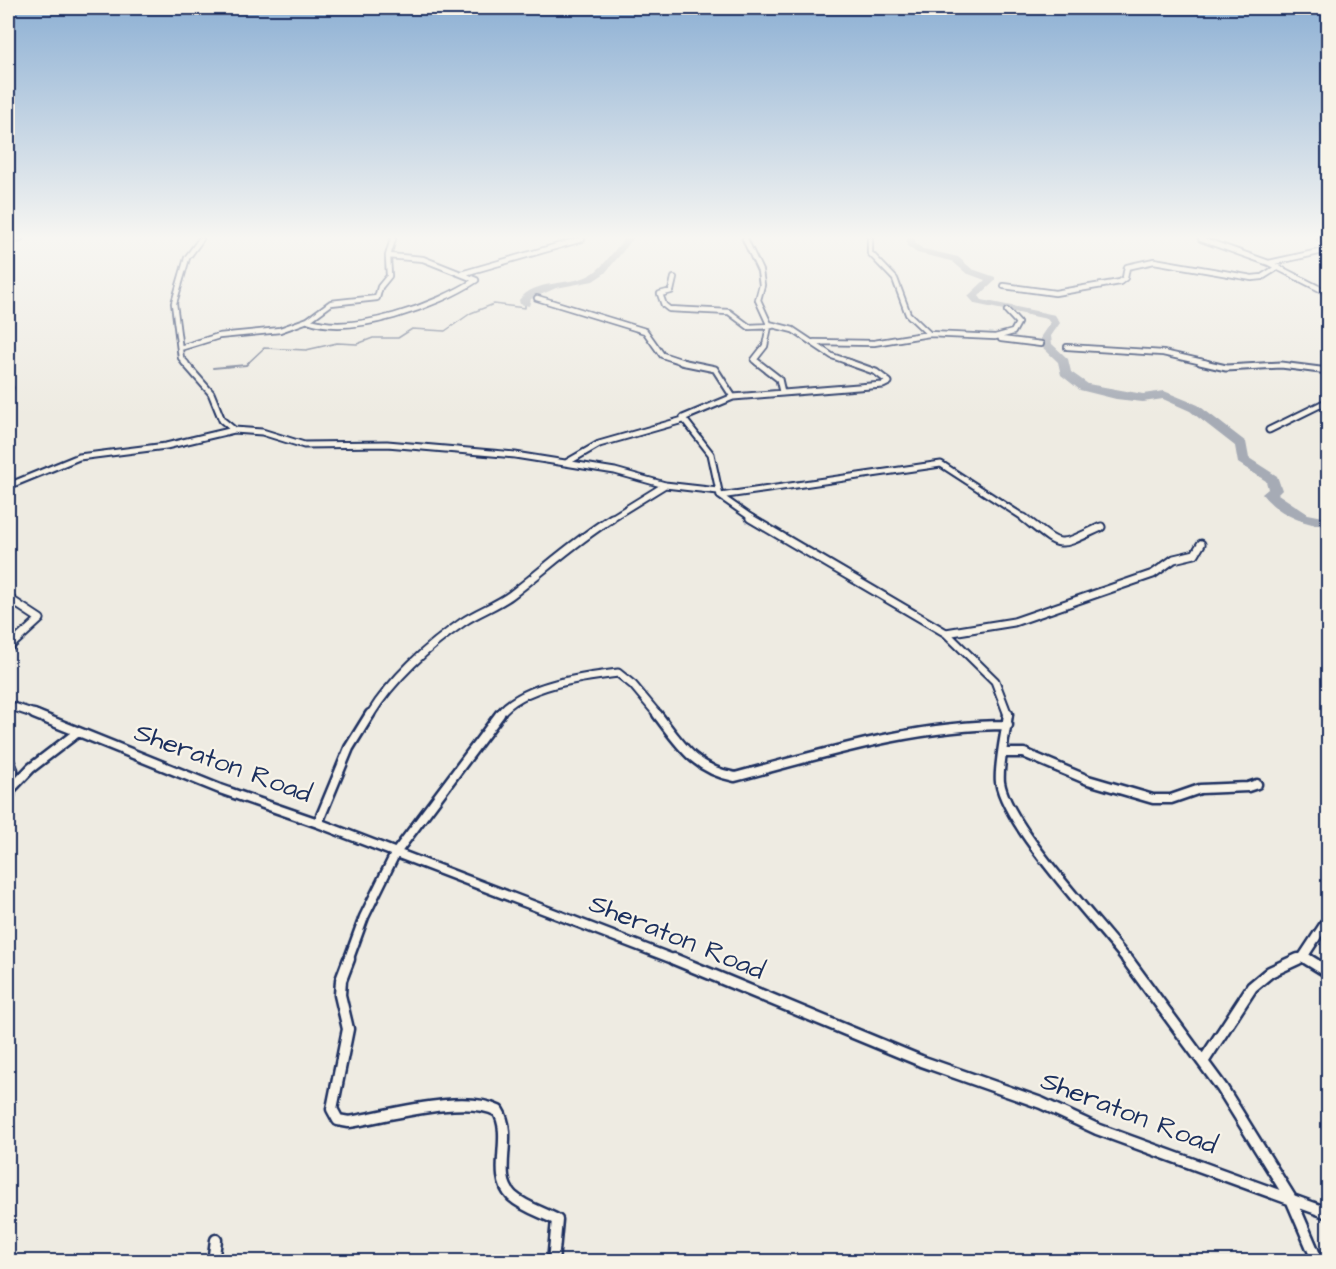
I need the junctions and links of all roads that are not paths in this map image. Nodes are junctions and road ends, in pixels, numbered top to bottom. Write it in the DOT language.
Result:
graph roads {
  1 [pos="175,298"];
  2 [pos="375,298"];
  3 [pos="436,298"];
  4 [pos="537,298"];
  5 [pos="662,298"];
  6 [pos="758,298"];
  7 [pos="902,298"];
  8 [pos="1007,311"];
  9 [pos="308,320"];
  10 [pos="770,326"];
  11 [pos="929,334"];
  12 [pos="978,338"];
  13 [pos="814,342"];
  14 [pos="1041,344"];
  15 [pos="1066,347"];
  16 [pos="180,348"];
  17 [pos="1328,371"];
  18 [pos="782,392"];
  19 [pos="733,397"];
  20 [pos="1329,401"];
  21 [pos="683,420"];
  22 [pos="234,430"];
  23 [pos="1269,430"];
  24 [pos="566,463"];
  25 [pos="665,485"];
  26 [pos="8,486"];
  27 [pos="719,493"];
  28 [pos="1101,527"];
  29 [pos="1201,544"];
  30 [pos="8,598"];
  31 [pos="946,633"];
  32 [pos="8,648"];
  33 [pos="8,705"];
  34 [pos="1008,725"];
  35 [pos="78,732"];
  36 [pos="1005,753"];
  37 [pos="8,759"];
  38 [pos="1257,784"];
  39 [pos="12,788"];
  40 [pos="8,810"];
  41 [pos="318,823"];
  42 [pos="395,854"];
  43 [pos="1329,919"];
  44 [pos="1303,957"];
  45 [pos="1329,972"];
  46 [pos="1203,1062"];
  47 [pos="1291,1199"];
  48 [pos="1329,1213"];
  49 [pos="216,1240"];
  50 [pos="213,1262"];
  51 [pos="553,1262"];
  52 [pos="1318,1262"];
  1 -- 16 [label="street"];
  2 -- 9 [label="street"];
  3 -- 9 [label="street"];
  4 -- 19 [label="street"];
  5 -- 10 [label="street"];
  6 -- 10 [label="street"];
  7 -- 11 [label="street"];
  8 -- 12 [label="street"];
  9 -- 16 [label="street"];
  10 -- 13 [label="street"];
  10 -- 18 [label="street"];
  11 -- 12 [label="street"];
  11 -- 13 [label="street"];
  12 -- 14 [label="street"];
  13 -- 18 [label="street"];
  15 -- 17 [label="street"];
  16 -- 22 [label="street"];
  18 -- 19 [label="street"];
  19 -- 21 [label="street"];
  20 -- 23 [label="street"];
  21 -- 24 [label="street"];
  21 -- 27 [label="street"];
  22 -- 24 [label="street"];
  22 -- 26 [label="street"];
  24 -- 25 [label="street"];
  25 -- 27 [label="street"];
  25 -- 41 [label="street"];
  27 -- 28 [label="street"];
  27 -- 31 [label="street"];
  29 -- 31 [label="street"];
  30 -- 32 [label="street"];
  31 -- 34 [label="street"];
  33 -- 35 [label="street, Sheraton Road"];
  34 -- 36 [label="street"];
  34 -- 42 [label="street"];
  35 -- 39 [label="street"];
  35 -- 41 [label="street, Sheraton Road"];
  36 -- 38 [label="street"];
  36 -- 46 [label="street"];
  37 -- 39 [label="street"];
  39 -- 40 [label="street"];
  41 -- 42 [label="street, Sheraton Road"];
  42 -- 47 [label="street, Sheraton Road"];
  42 -- 51 [label="street"];
  43 -- 44 [label="street"];
  44 -- 45 [label="street"];
  44 -- 46 [label="street"];
  46 -- 47 [label="street"];
  47 -- 48 [label="street, Sheraton Road"];
  47 -- 52 [label="street"];
  49 -- 50 [label="street"];
}
